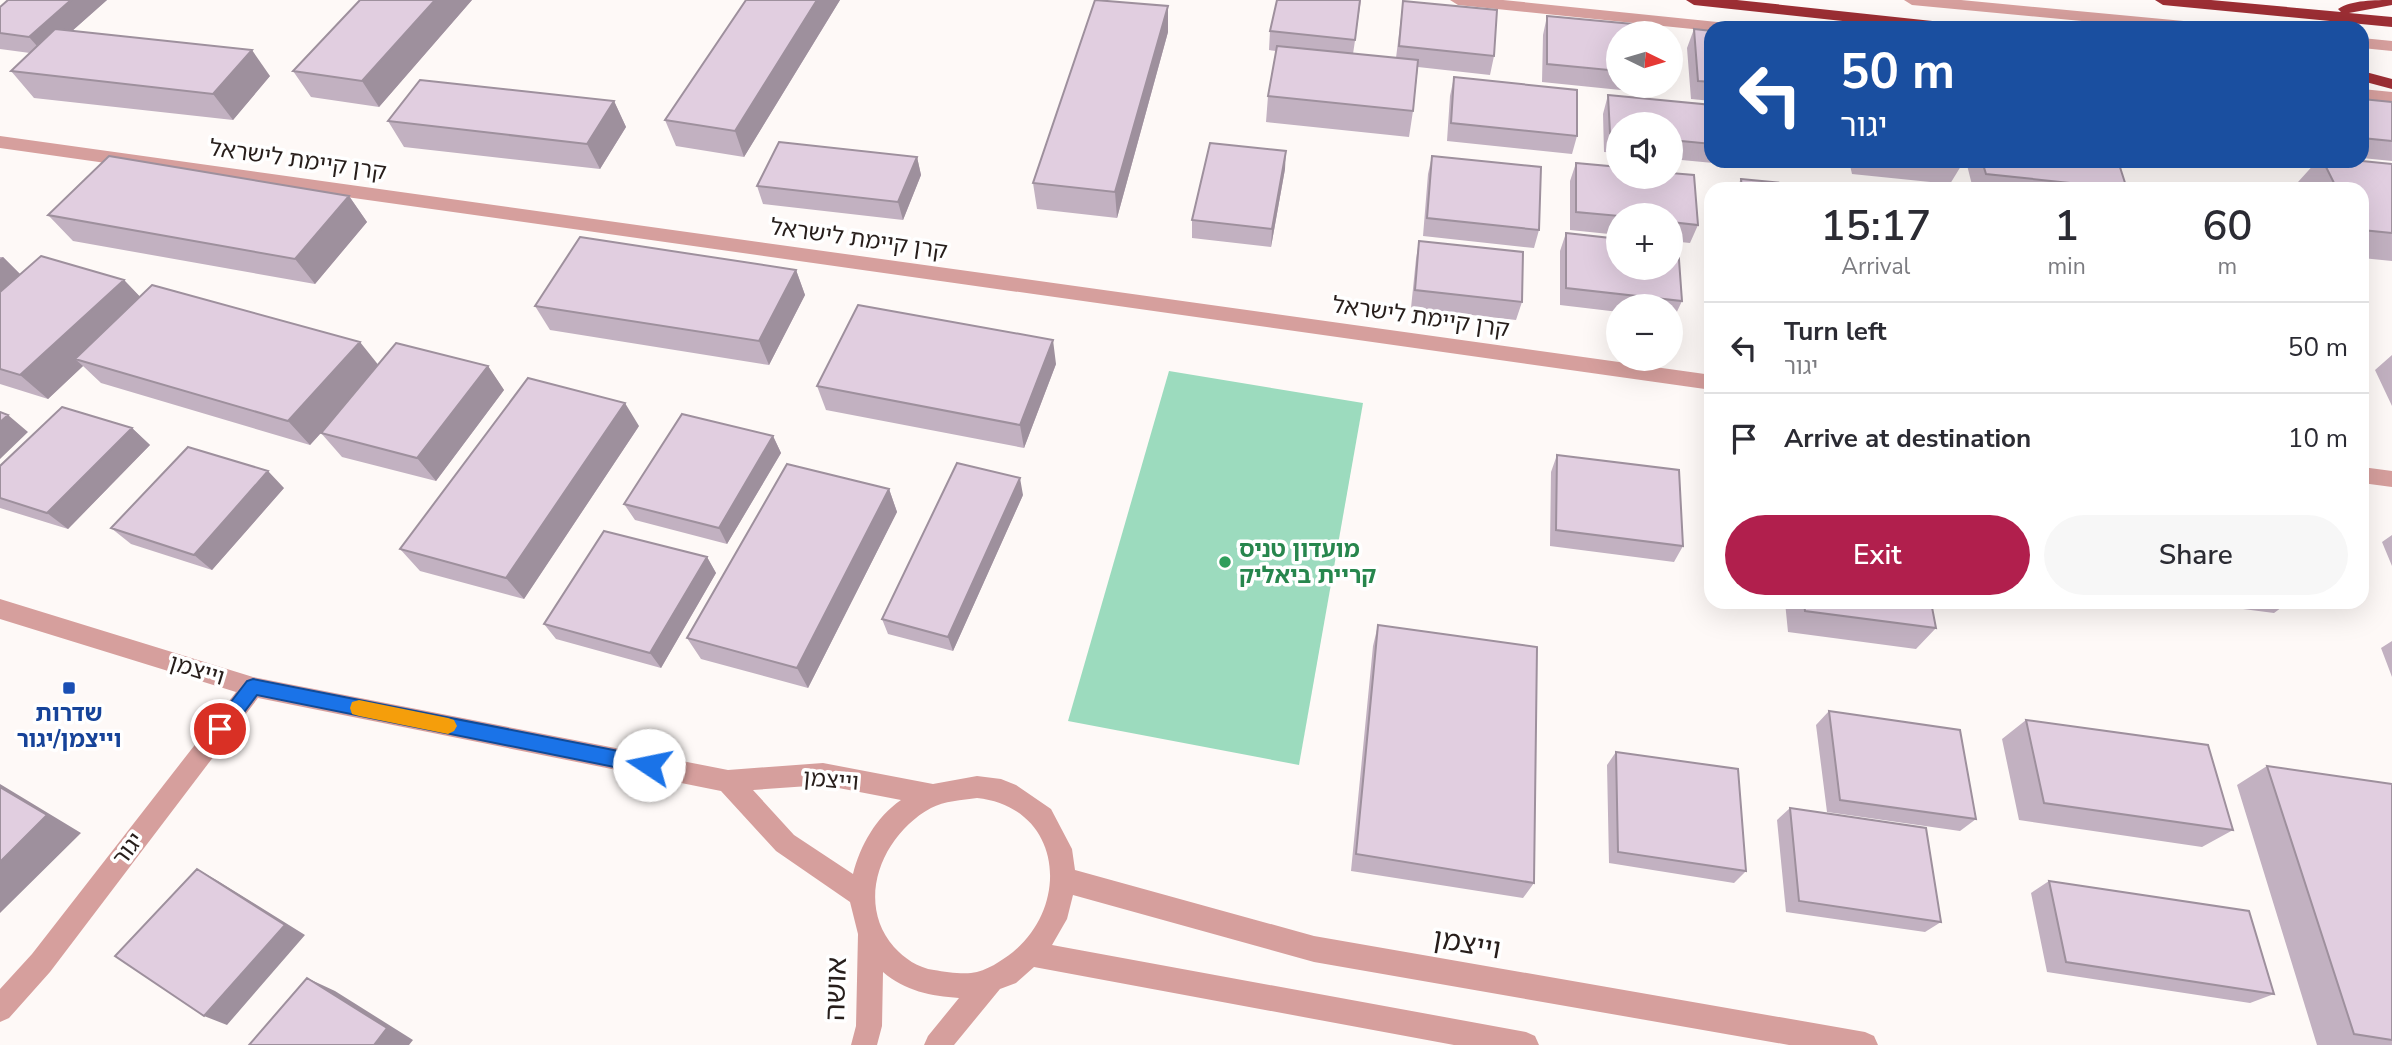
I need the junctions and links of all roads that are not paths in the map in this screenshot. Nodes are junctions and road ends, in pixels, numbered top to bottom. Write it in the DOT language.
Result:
graph roads {
  1 [pos="1458,0"];
  2 [pos="1694,0"];
  3 [pos="1912,0"];
  4 [pos="2163,0"];
  5 [pos="2392,0"];
  6 [pos="2308,14"];
  7 [pos="1887,21"];
  8 [pos="2132,21"];
  9 [pos="2392,22"];
  10 [pos="1704,26"];
  11 [pos="2369,44"];
  12 [pos="2392,46"];
  13 [pos="2369,75"];
  14 [pos="2369,77"];
  15 [pos="2392,77"];
  16 [pos="2392,84"];
  17 [pos="2369,95"];
  18 [pos="2392,97"];
  19 [pos="0,142"];
  20 [pos="1704,382"];
  21 [pos="2369,476"];
  22 [pos="2392,479"];
  23 [pos="0,609"];
  24 [pos="253,687"];
  25 [pos="728,781"];
  26 [pos="933,795"];
  27 [pos="1065,880"];
  28 [pos="862,895"];
  29 [pos="870,935"];
  30 [pos="1031,954"];
  31 [pos="990,981"];
  32 [pos="0,1009"];
  33 [pos="864,1045"];
  34 [pos="937,1045"];
  35 [pos="1526,1045"];
  36 [pos="1865,1045"];
  1 -- 10 [label="street"];
  2 -- 7 [label="highway"];
  3 -- 8 [label="street"];
  4 -- 6 [label="highway"];
  5 -- 6 [label="highway"];
  6 -- 9 [label="highway"];
  11 -- 12 [label="street"];
  13 -- 15 [label="highway"];
  14 -- 16 [label="highway"];
  17 -- 18 [label="street"];
  19 -- 20 [label="street, קרן קיימת לישראל"];
  21 -- 22 [label="street"];
  23 -- 24 [label="street, וייצמן"];
  24 -- 25 [label="street, וייצמן"];
  24 -- 32 [label="street, יגור"];
  25 -- 26 [label="street, וייצמן"];
  25 -- 28 [label="street"];
  26 -- 27 [label="street"];
  26 -- 28 [label="street"];
  27 -- 30 [label="street"];
  27 -- 36 [label="street, וייצמן"];
  28 -- 29 [label="street"];
  29 -- 31 [label="street"];
  29 -- 33 [label="street, אושה"];
  30 -- 31 [label="street"];
  30 -- 35 [label="street"];
  31 -- 34 [label="street"];
}
